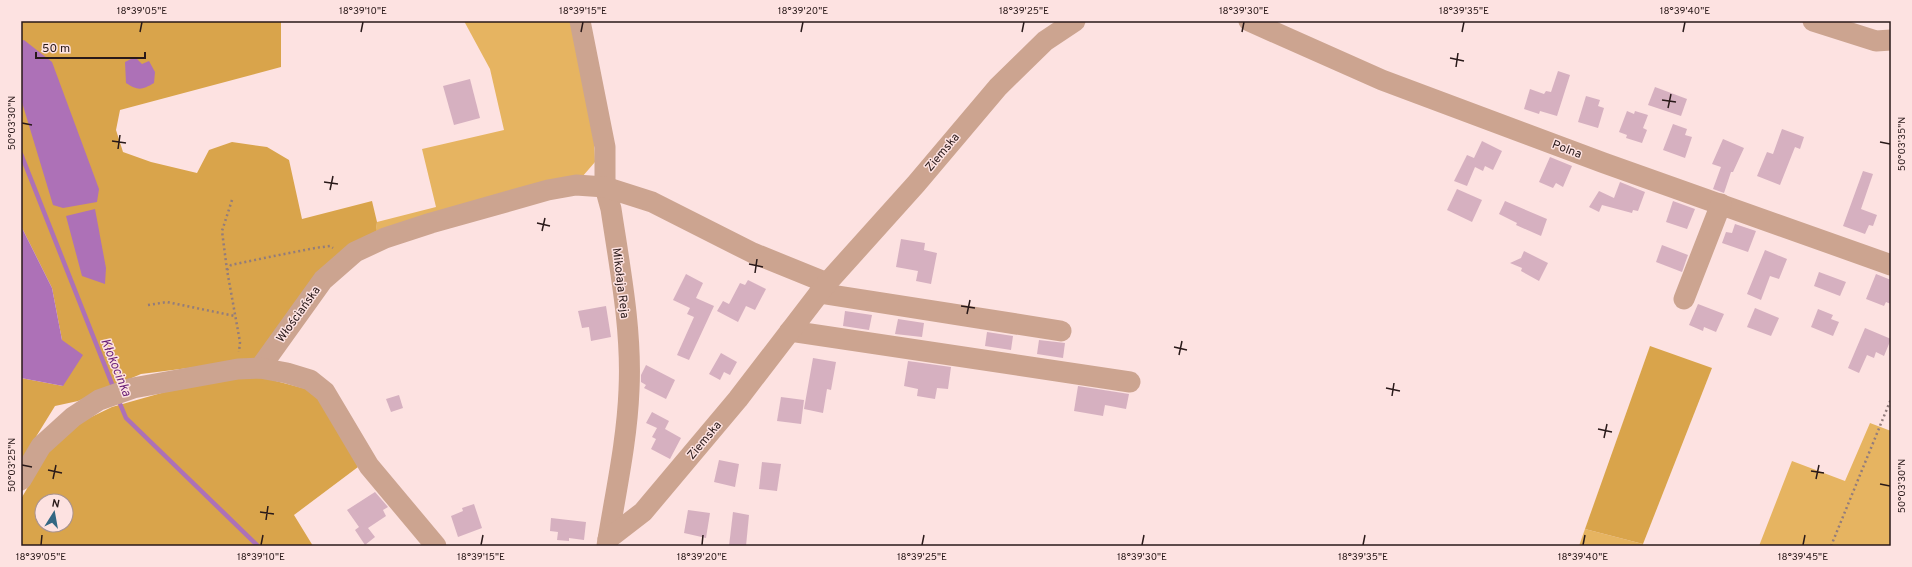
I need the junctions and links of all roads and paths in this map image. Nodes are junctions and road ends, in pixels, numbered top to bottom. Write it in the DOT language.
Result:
graph roads {
  1 [pos="580,21"];
  2 [pos="1075,21"];
  3 [pos="1248,21"];
  4 [pos="1813,21"];
  5 [pos="1877,43"];
  6 [pos="605,187"];
  7 [pos="232,200"];
  8 [pos="1721,204"];
  9 [pos="349,258"];
  10 [pos="1891,265"];
  11 [pos="227,270"];
  12 [pos="823,288"];
  13 [pos="1684,299"];
  14 [pos="148,305"];
  15 [pos="235,316"];
  16 [pos="1061,330"];
  17 [pos="790,331"];
  18 [pos="260,368"];
  19 [pos="238,369"];
  20 [pos="1130,382"];
  21 [pos="1891,399"];
  22 [pos="21,480"];
  23 [pos="607,543"];
  24 [pos="436,546"];
  25 [pos="1831,546"];
  1 -- 6 [label="street, Mikołaja Reja"];
  2 -- 12 [label="street, Ziemska"];
  3 -- 8 [label="street, Polna"];
  4 -- 5 [label="street"];
  6 -- 9 [label="street, Włościańska"];
  6 -- 12 [label="street, Włościańska"];
  6 -- 23 [label="street, Mikołaja Reja"];
  7 -- 11 [label="path"];
  8 -- 10 [label="street, Polna"];
  8 -- 13 [label="street"];
  9 -- 11 [label="path"];
  9 -- 18 [label="street, Włościańska"];
  11 -- 15 [label="path"];
  12 -- 16 [label="street"];
  12 -- 17 [label="street, Ziemska"];
  14 -- 15 [label="path"];
  15 -- 19 [label="path"];
  17 -- 20 [label="street"];
  17 -- 23 [label="street, Ziemska"];
  18 -- 19 [label="street"];
  18 -- 24 [label="street"];
  19 -- 22 [label="street"];
  21 -- 25 [label="path"];
}
